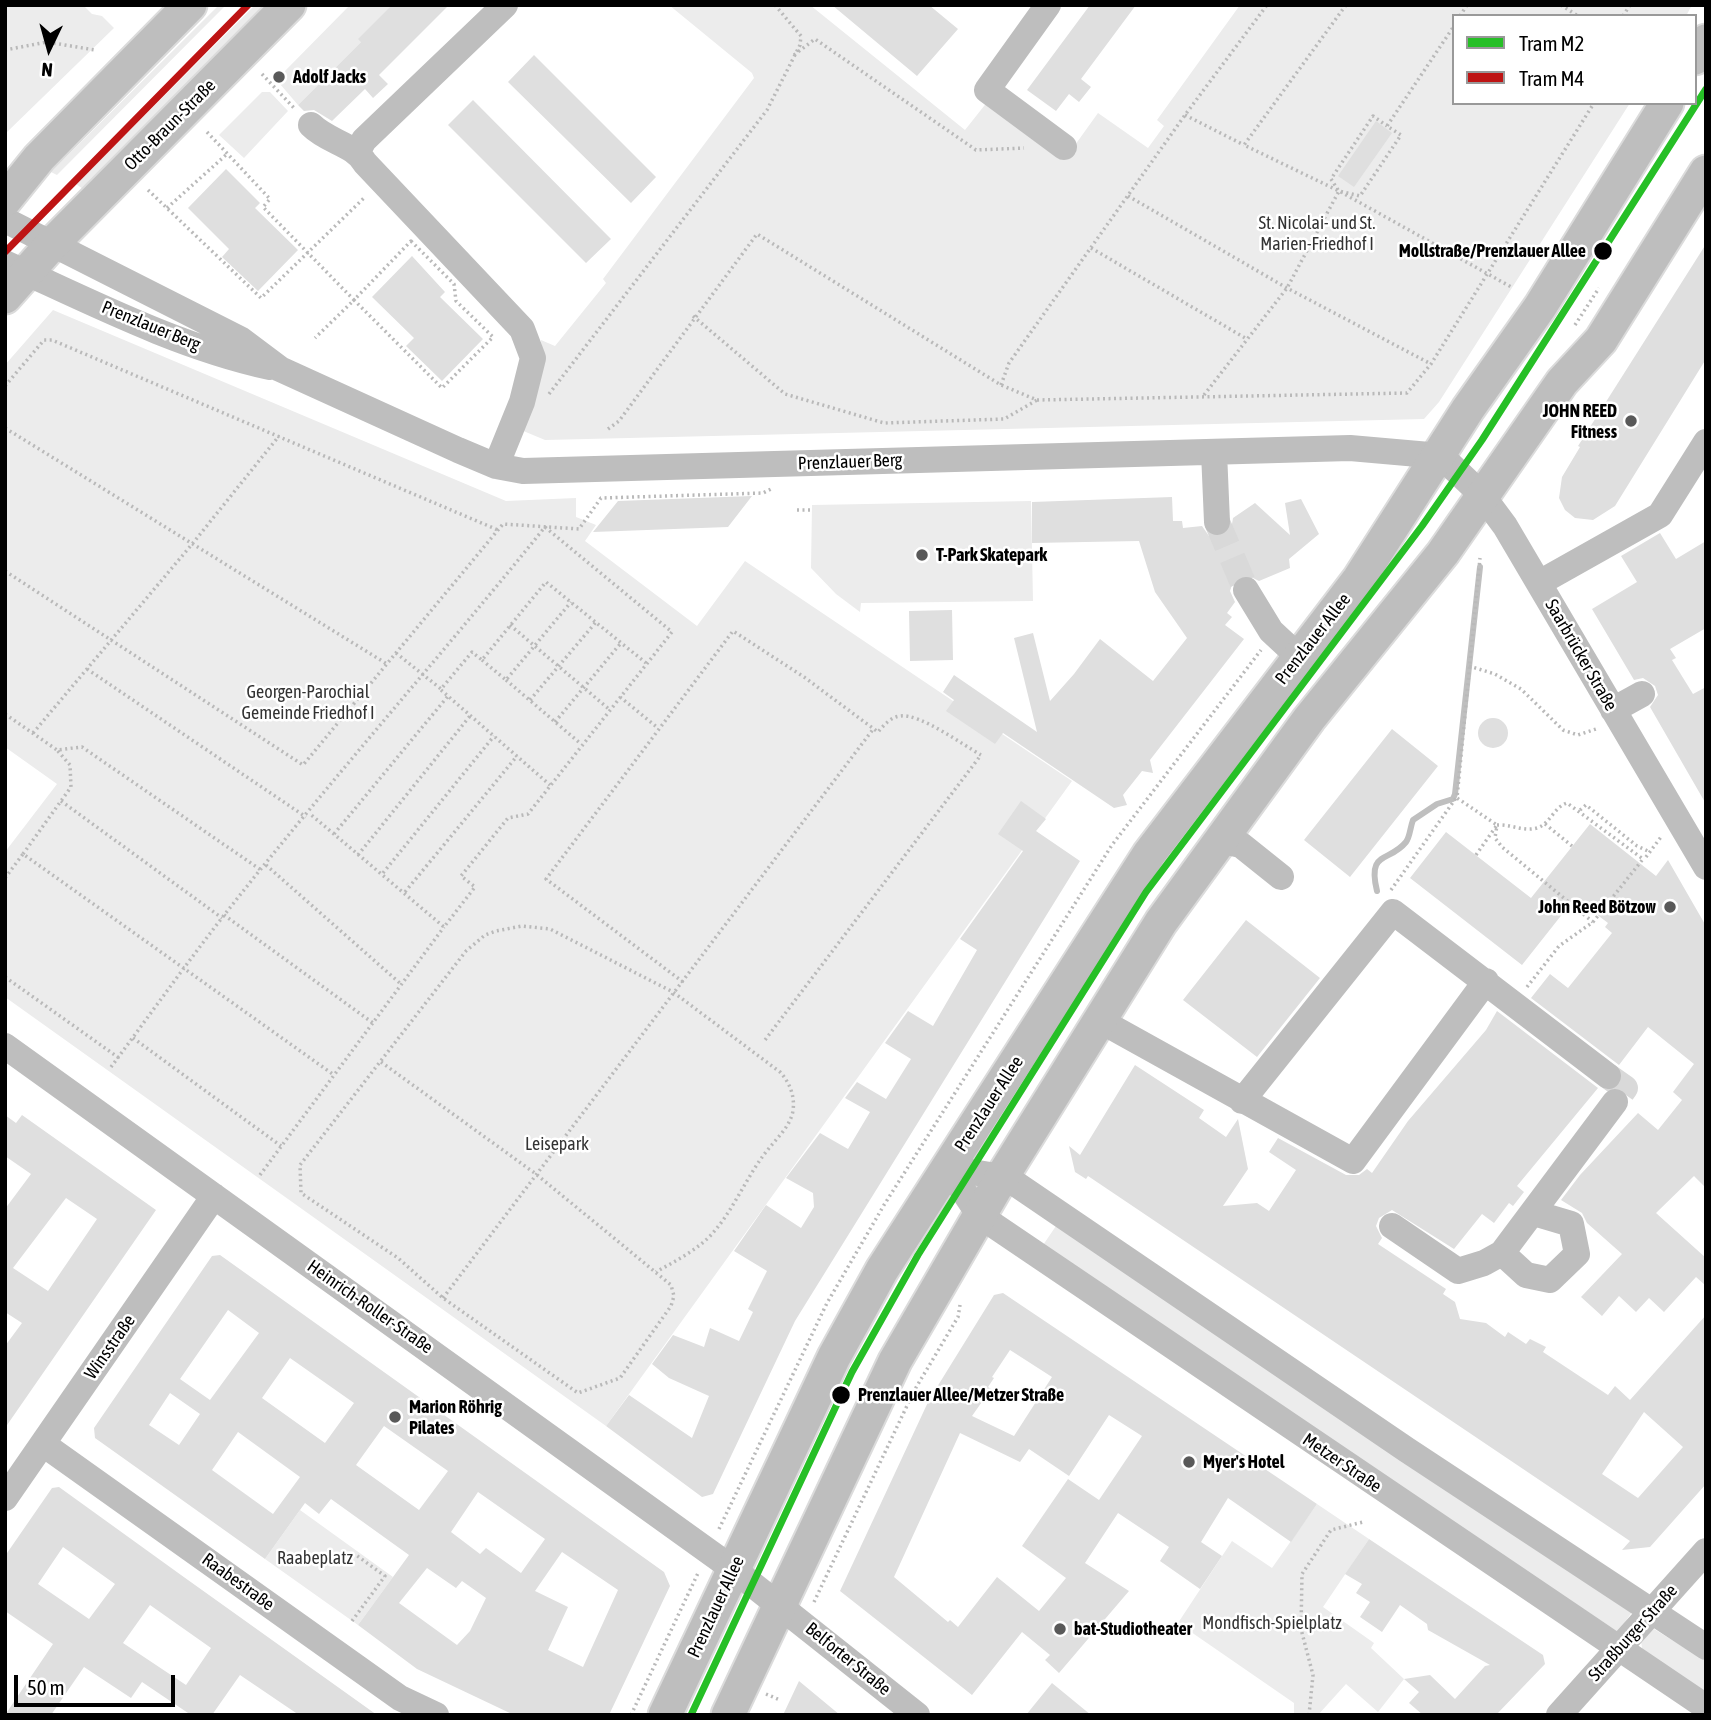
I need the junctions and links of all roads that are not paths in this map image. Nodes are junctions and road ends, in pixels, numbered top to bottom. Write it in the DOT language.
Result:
graph roads {
  1 [pos="190,5"];
  2 [pos="289,5"];
  3 [pos="505,5"];
  4 [pos="1048,5"];
  5 [pos="1666,105"];
  6 [pos="312,125"];
  7 [pos="1064,147"];
  8 [pos="358,151"];
  9 [pos="1706,172"];
  10 [pos="5,200"];
  11 [pos="5,220"];
  12 [pos="52,244"];
  13 [pos="12,278"];
  14 [pos="280,369"];
  15 [pos="1706,442"];
  16 [pos="1214,452"];
  17 [pos="1441,456"];
  18 [pos="496,466"];
  19 [pos="1482,495"];
  20 [pos="1217,522"];
  21 [pos="1539,583"];
  22 [pos="1246,590"];
  23 [pos="1298,657"];
  24 [pos="1642,694"];
  25 [pos="1605,719"];
  26 [pos="1225,832"];
  27 [pos="1706,867"];
  28 [pos="1283,875"];
  29 [pos="1486,981"];
  30 [pos="1099,1020"];
  31 [pos="5,1046"];
  32 [pos="1608,1076"];
  33 [pos="1242,1101"];
  34 [pos="1615,1102"];
  35 [pos="948,1168"];
  36 [pos="1002,1177"];
  37 [pos="214,1196"];
  38 [pos="1534,1213"];
  39 [pos="980,1216"];
  40 [pos="1392,1226"];
  41 [pos="1502,1253"];
  42 [pos="43,1444"];
  43 [pos="5,1498"];
  44 [pos="1706,1551"];
  45 [pos="718,1565"];
  46 [pos="794,1609"];
  47 [pos="1652,1611"];
  48 [pos="1706,1647"];
  49 [pos="1619,1648"];
  50 [pos="1706,1707"];
  51 [pos="436,1715"];
  52 [pos="665,1715"];
  53 [pos="727,1715"];
  54 [pos="916,1715"];
  55 [pos="1559,1715"];
  1 -- 10 [label="main road"];
  2 -- 12 [label="main road, Otto-Braun-Straße"];
  3 -- 8 [label="street"];
  4 -- 7 [label="street"];
  5 -- 17 [label="main road, Prenzlauer Allee"];
  6 -- 8 [label="street"];
  8 -- 18 [label="street"];
  9 -- 19 [label="main road"];
  11 -- 12 [label="street, Prenzlauer Berg"];
  12 -- 13 [label="main road, Otto-Braun-Straße"];
  12 -- 14 [label="street, Prenzlauer Berg"];
  13 -- 14 [label="street, Prenzlauer Berg"];
  14 -- 18 [label="street, Prenzlauer Berg"];
  15 -- 21 [label="street"];
  16 -- 17 [label="street, Prenzlauer Berg"];
  16 -- 18 [label="street, Prenzlauer Berg"];
  16 -- 20 [label="street"];
  17 -- 19 [label="street, Saarbrücker Straße"];
  17 -- 23 [label="main road, Prenzlauer Allee"];
  19 -- 21 [label="street, Saarbrücker Straße"];
  19 -- 26 [label="main road"];
  21 -- 25 [label="street, Saarbrücker Straße"];
  22 -- 23 [label="street"];
  23 -- 35 [label="main road, Prenzlauer Allee"];
  24 -- 25 [label="street"];
  25 -- 27 [label="street, Saarbrücker Straße"];
  26 -- 28 [label="street"];
  26 -- 30 [label="main road"];
  29 -- 32 [label="street"];
  29 -- 33 [label="street"];
  29 -- 33 [label="street"];
  30 -- 33 [label="street"];
  30 -- 36 [label="main road"];
  31 -- 37 [label="street, Heinrich-Roller-Straße"];
  34 -- 38 [label="street"];
  35 -- 36 [label="street, Prenzlauer Allee"];
  35 -- 39 [label="street, Prenzlauer Allee"];
  35 -- 45 [label="main road, Prenzlauer Allee"];
  36 -- 39 [label="main road"];
  36 -- 47 [label="street"];
  37 -- 42 [label="street, Winsstraße"];
  37 -- 45 [label="street, Heinrich-Roller-Straße"];
  38 -- 41 [label="street"];
  38 -- 41 [label="street"];
  39 -- 46 [label="main road"];
  39 -- 49 [label="street, Metzer Straße"];
  40 -- 41 [label="street"];
  42 -- 43 [label="street, Winsstraße"];
  42 -- 51 [label="street, Raabestraße"];
  44 -- 47 [label="street, Straßburger Straße"];
  45 -- 46 [label="street, Heinrich-Roller-Straße"];
  45 -- 52 [label="main road, Prenzlauer Allee"];
  46 -- 53 [label="main road"];
  46 -- 54 [label="street, Belforter Straße"];
  47 -- 48 [label="street"];
  47 -- 49 [label="street, Straßburger Straße"];
  49 -- 50 [label="street, Metzer Straße"];
  49 -- 55 [label="street, Straßburger Straße"];
}
